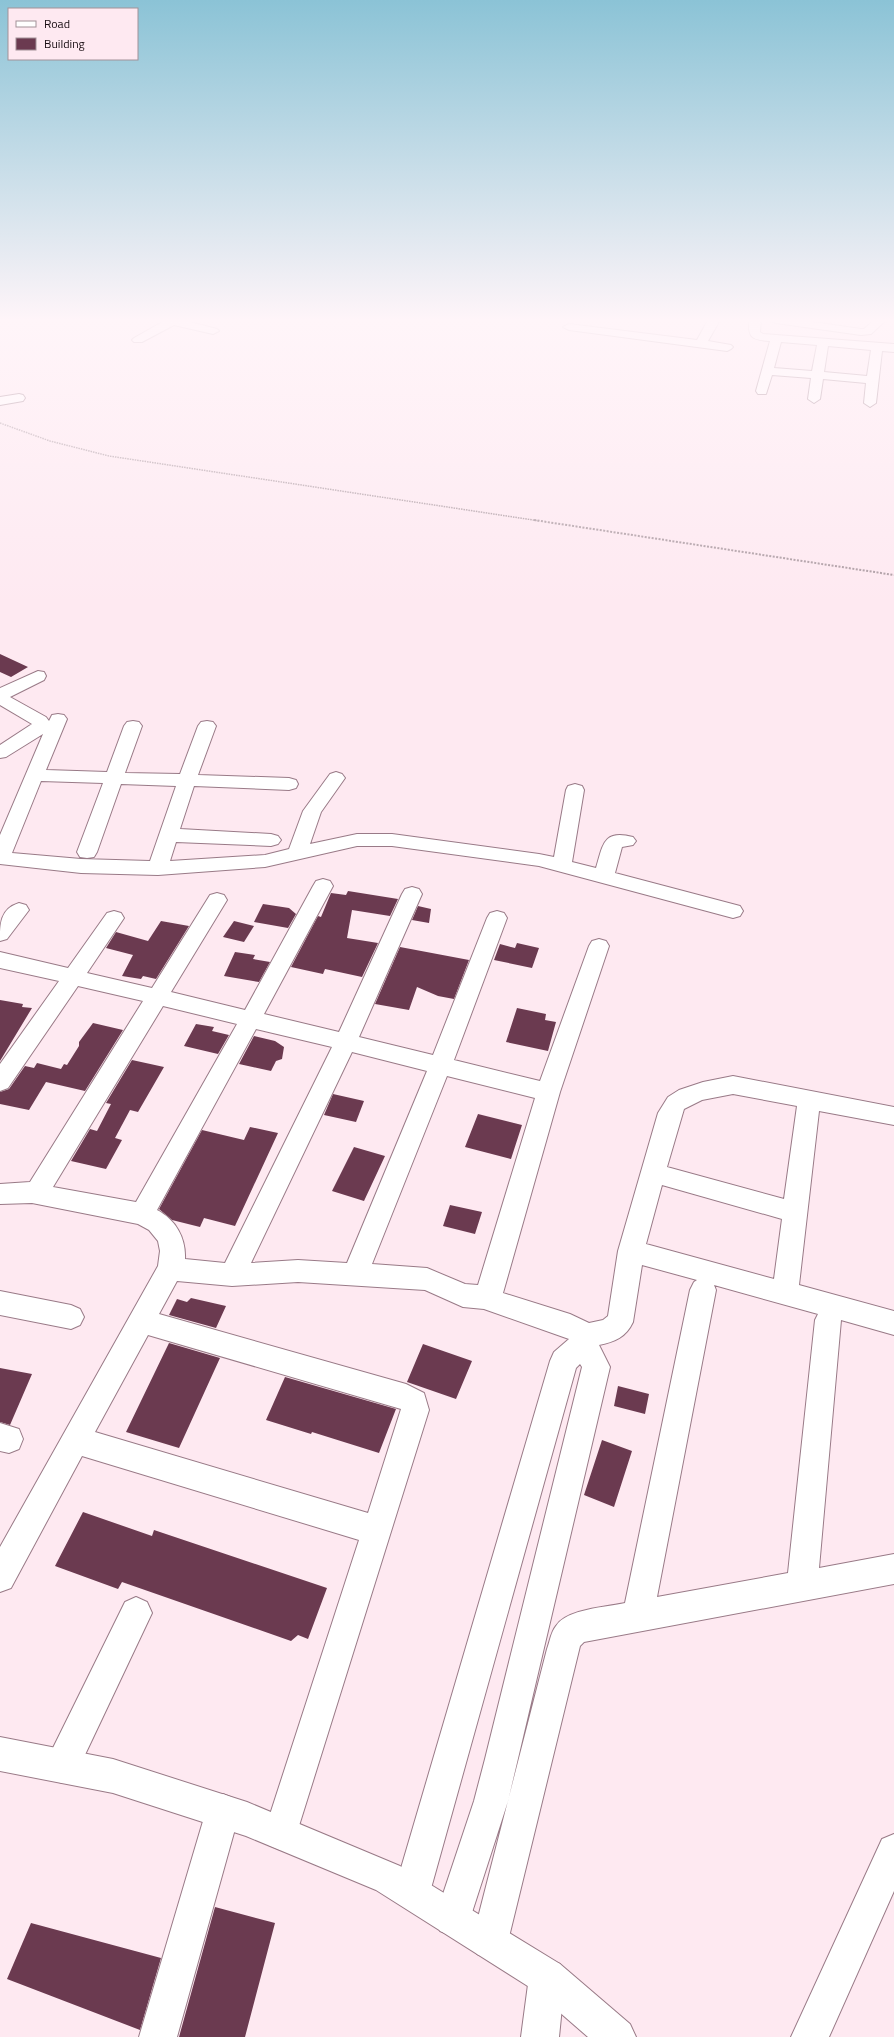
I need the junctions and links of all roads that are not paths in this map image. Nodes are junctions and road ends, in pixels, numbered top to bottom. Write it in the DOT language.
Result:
graph roads {
  1 [pos="38,676"];
  2 [pos="0,697"];
  3 [pos="58,720"];
  4 [pos="133,726"];
  5 [pos="207,726"];
  6 [pos="0,753"];
  7 [pos="35,775"];
  8 [pos="113,778"];
  9 [pos="336,778"];
  10 [pos="187,780"];
  11 [pos="289,784"];
  12 [pos="575,790"];
  13 [pos="169,834"];
  14 [pos="271,840"];
  15 [pos="626,841"];
  16 [pos="87,852"];
  17 [pos="298,853"];
  18 [pos="0,858"];
  19 [pos="562,866"];
  20 [pos="158,868"];
  21 [pos="604,877"];
  22 [pos="322,886"];
  23 [pos="412,894"];
  24 [pos="217,900"];
  25 [pos="19,910"];
  26 [pos="733,911"];
  27 [pos="114,918"];
  28 [pos="497,918"];
  29 [pos="0,934"];
  30 [pos="599,946"];
  31 [pos="0,960"];
  32 [pos="73,977"];
  33 [pos="159,996"];
  34 [pos="250,1020"];
  35 [pos="346,1041"];
  36 [pos="440,1066"];
  37 [pos="0,1082"];
  38 [pos="548,1092"];
  39 [pos="809,1100"];
  40 [pos="894,1116"];
  41 [pos="653,1173"];
  42 [pos="37,1192"];
  43 [pos="0,1194"];
  44 [pos="795,1212"];
  45 [pos="142,1214"];
  46 [pos="631,1251"];
  47 [pos="170,1269"];
  48 [pos="355,1274"];
  49 [pos="232,1275"];
  50 [pos="703,1290"];
  51 [pos="785,1293"];
  52 [pos="489,1298"];
  53 [pos="0,1303"];
  54 [pos="71,1316"];
  55 [pos="828,1320"];
  56 [pos="142,1321"];
  57 [pos="894,1323"];
  58 [pos="584,1340"];
  59 [pos="76,1440"];
  60 [pos="377,1531"];
  61 [pos="894,1569"];
  62 [pos="0,1577"];
  63 [pos="802,1585"];
  64 [pos="136,1613"];
  65 [pos="638,1616"];
  66 [pos="0,1754"];
  67 [pos="62,1766"];
  68 [pos="223,1811"];
  69 [pos="282,1833"];
  70 [pos="894,1851"];
  71 [pos="412,1892"];
  72 [pos="453,1918"];
  73 [pos="490,1941"];
  74 [pos="547,1977"];
  75 [pos="158,2037"];
  76 [pos="540,2037"];
  77 [pos="617,2037"];
  78 [pos="810,2037"];
  1 -- 2 [label="street"];
  2 -- 6 [label="street"];
  3 -- 7 [label="street"];
  4 -- 8 [label="street"];
  5 -- 10 [label="street"];
  7 -- 8 [label="street"];
  7 -- 18 [label="street"];
  8 -- 10 [label="street"];
  8 -- 16 [label="street"];
  9 -- 17 [label="street"];
  10 -- 11 [label="street"];
  10 -- 13 [label="street"];
  12 -- 19 [label="street"];
  13 -- 14 [label="street"];
  13 -- 20 [label="street"];
  15 -- 21 [label="street"];
  17 -- 19 [label="street"];
  17 -- 20 [label="street"];
  18 -- 20 [label="street"];
  19 -- 21 [label="street"];
  21 -- 26 [label="street"];
  22 -- 34 [label="street"];
  23 -- 35 [label="street"];
  24 -- 33 [label="street"];
  25 -- 29 [label="street"];
  27 -- 32 [label="street"];
  28 -- 36 [label="street"];
  30 -- 38 [label="street"];
  31 -- 32 [label="street"];
  32 -- 33 [label="street"];
  32 -- 37 [label="street"];
  33 -- 34 [label="street"];
  33 -- 42 [label="street"];
  34 -- 35 [label="street"];
  34 -- 45 [label="street"];
  35 -- 36 [label="street"];
  35 -- 49 [label="street"];
  36 -- 38 [label="street"];
  36 -- 48 [label="street"];
  38 -- 52 [label="street"];
  39 -- 40 [label="street"];
  39 -- 41 [label="street"];
  39 -- 44 [label="street"];
  41 -- 44 [label="street"];
  41 -- 46 [label="street"];
  42 -- 43 [label="street"];
  42 -- 45 [label="street"];
  44 -- 51 [label="street"];
  45 -- 47 [label="street"];
  46 -- 51 [label="street"];
  46 -- 58 [label="street"];
  47 -- 49 [label="street"];
  47 -- 56 [label="street"];
  48 -- 49 [label="street"];
  48 -- 52 [label="street"];
  50 -- 65 [label="street"];
  51 -- 57 [label="street"];
  52 -- 58 [label="street"];
  53 -- 54 [label="street"];
  55 -- 63 [label="street"];
  56 -- 59 [label="street"];
  56 -- 60 [label="street"];
  58 -- 71 [label="street"];
  58 -- 72 [label="street"];
  59 -- 60 [label="street"];
  59 -- 62 [label="street"];
  60 -- 69 [label="street"];
  61 -- 63 [label="street"];
  63 -- 65 [label="street"];
  64 -- 67 [label="street"];
  65 -- 73 [label="street"];
  66 -- 67 [label="street"];
  67 -- 68 [label="street"];
  68 -- 69 [label="street"];
  68 -- 75 [label="street"];
  69 -- 71 [label="street"];
  70 -- 78 [label="street"];
  71 -- 72 [label="street"];
  72 -- 73 [label="street"];
  73 -- 74 [label="street"];
  74 -- 76 [label="street"];
  74 -- 77 [label="street"];
}
